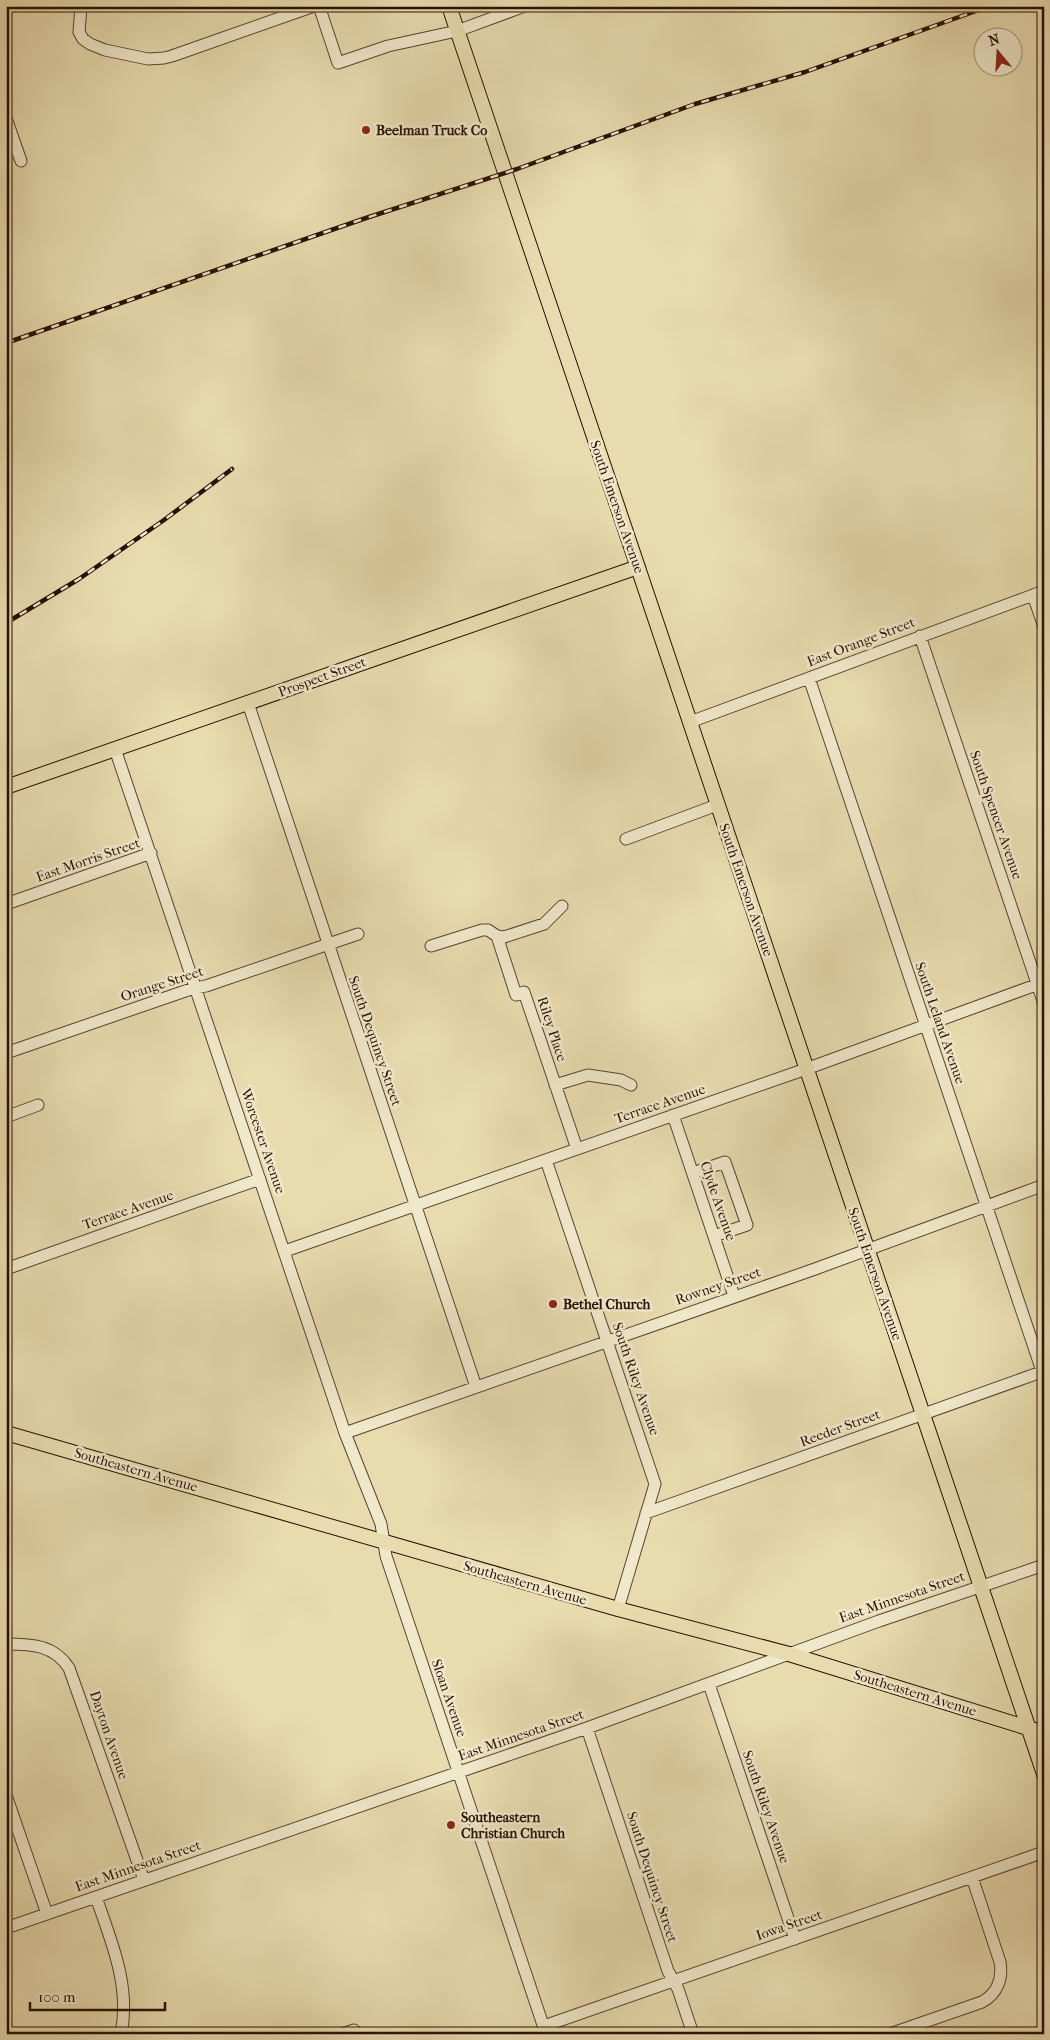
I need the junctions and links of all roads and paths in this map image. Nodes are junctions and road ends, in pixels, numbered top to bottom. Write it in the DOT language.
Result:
graph roads {
  1 [pos="82,6"];
  2 [pos="314,6"];
  3 [pos="319,6"];
  4 [pos="449,6"];
  5 [pos="525,6"];
  6 [pos="457,31"];
  7 [pos="6,118"];
  8 [pos="21,161"];
  9 [pos="638,567"];
  10 [pos="1038,593"];
  11 [pos="1044,628"];
  12 [pos="920,636"];
  13 [pos="809,678"];
  14 [pos="248,703"];
  15 [pos="690,722"];
  16 [pos="115,749"];
  17 [pos="6,787"];
  18 [pos="718,805"];
  19 [pos="626,838"];
  20 [pos="151,853"];
  21 [pos="6,904"];
  22 [pos="562,906"];
  23 [pos="358,934"];
  24 [pos="497,936"];
  25 [pos="327,944"];
  26 [pos="431,946"];
  27 [pos="1040,984"];
  28 [pos="196,988"];
  29 [pos="1044,1004"];
  30 [pos="926,1026"];
  31 [pos="6,1053"];
  32 [pos="806,1070"];
  33 [pos="626,1078"];
  34 [pos="555,1085"];
  35 [pos="38,1105"];
  36 [pos="673,1115"];
  37 [pos="6,1117"];
  38 [pos="577,1149"];
  39 [pos="546,1160"];
  40 [pos="693,1173"];
  41 [pos="260,1179"];
  42 [pos="1044,1185"];
  43 [pos="415,1205"];
  44 [pos="986,1206"];
  45 [pos="714,1236"];
  46 [pos="867,1250"];
  47 [pos="285,1251"];
  48 [pos="6,1269"];
  49 [pos="734,1296"];
  50 [pos="607,1341"];
  51 [pos="1043,1373"];
  52 [pos="476,1388"];
  53 [pos="923,1415"];
  54 [pos="6,1433"];
  55 [pos="345,1433"];
  56 [pos="646,1513"];
  57 [pos="384,1542"];
  58 [pos="1044,1564"];
  59 [pos="980,1586"];
  60 [pos="618,1609"];
  61 [pos="6,1644"];
  62 [pos="789,1654"];
  63 [pos="709,1684"];
  64 [pos="587,1728"];
  65 [pos="1028,1728"];
  66 [pos="1044,1733"];
  67 [pos="458,1772"];
  68 [pos="1044,1774"];
  69 [pos="6,1795"];
  70 [pos="1044,1852"];
  71 [pos="972,1877"];
  72 [pos="144,1880"];
  73 [pos="96,1897"];
  74 [pos="47,1914"];
  75 [pos="6,1928"];
  76 [pos="795,1939"];
  77 [pos="673,1981"];
  78 [pos="354,2030"];
  79 [pos="545,2030"];
  80 [pos="121,2034"];
  81 [pos="342,2034"];
  82 [pos="694,2034"];
  83 [pos="890,2034"];
  1 -- 2 [label="street"];
  3 -- 6 [label="street"];
  4 -- 6 [label="main road, South Emerson Avenue"];
  5 -- 6 [label="street"];
  6 -- 9 [label="main road, South Emerson Avenue"];
  7 -- 8 [label="street"];
  9 -- 14 [label="main road, Prospect Street"];
  9 -- 15 [label="main road, South Emerson Avenue"];
  10 -- 11 [label="street"];
  10 -- 12 [label="street, East Orange Street"];
  12 -- 13 [label="street, East Orange Street"];
  12 -- 27 [label="street, South Spencer Avenue"];
  13 -- 15 [label="street, East Orange Street"];
  13 -- 30 [label="street, South Leland Avenue"];
  14 -- 16 [label="main road, Prospect Street"];
  14 -- 25 [label="street, South Dequincy Street"];
  15 -- 18 [label="main road, South Emerson Avenue"];
  16 -- 17 [label="main road, Prospect Street"];
  16 -- 20 [label="street, Worcester Avenue"];
  18 -- 19 [label="street"];
  18 -- 32 [label="main road, South Emerson Avenue"];
  20 -- 21 [label="street, East Morris Street"];
  20 -- 28 [label="street, Worcester Avenue"];
  22 -- 24 [label="street"];
  23 -- 25 [label="street, Orange Street"];
  24 -- 26 [label="street"];
  24 -- 34 [label="street, Riley Place"];
  25 -- 28 [label="street, Orange Street"];
  25 -- 43 [label="street, South Dequincy Street"];
  27 -- 29 [label="street, South Spencer Avenue"];
  27 -- 30 [label="street, Terrace Avenue"];
  28 -- 31 [label="street, Orange Street"];
  28 -- 41 [label="street, Worcester Avenue"];
  30 -- 32 [label="street, Terrace Avenue"];
  30 -- 44 [label="street, South Leland Avenue"];
  32 -- 36 [label="street, Terrace Avenue"];
  32 -- 46 [label="main road, South Emerson Avenue"];
  33 -- 34 [label="street, Riley Place"];
  34 -- 38 [label="street, Riley Place"];
  35 -- 37 [label="street"];
  36 -- 38 [label="street, Terrace Avenue"];
  36 -- 40 [label="street, Clyde Avenue"];
  38 -- 39 [label="street, Terrace Avenue"];
  39 -- 43 [label="street, Terrace Avenue"];
  39 -- 50 [label="street, South Riley Avenue"];
  40 -- 45 [label="street, Clyde Avenue"];
  40 -- 45 [label="street"];
  41 -- 47 [label="street, Worcester Avenue"];
  41 -- 48 [label="street, Terrace Avenue"];
  42 -- 44 [label="street, Rowney Street"];
  43 -- 47 [label="street, Terrace Avenue"];
  43 -- 52 [label="street, South Dequincy Street"];
  44 -- 46 [label="street, Rowney Street"];
  44 -- 51 [label="street, South Leland Avenue"];
  45 -- 49 [label="street, Clyde Avenue"];
  46 -- 49 [label="street, Rowney Street"];
  46 -- 53 [label="main road, South Emerson Avenue"];
  47 -- 55 [label="street, Worcester Avenue"];
  49 -- 50 [label="street, Rowney Street"];
  50 -- 52 [label="street, Rowney Street"];
  50 -- 56 [label="street, South Riley Avenue"];
  51 -- 53 [label="street, Reeder Street"];
  52 -- 55 [label="street, Rowney Street"];
  53 -- 56 [label="street, Reeder Street"];
  53 -- 59 [label="main road, South Emerson Avenue"];
  54 -- 57 [label="main road, Southeastern Avenue"];
  55 -- 57 [label="street, Worcester Avenue"];
  56 -- 60 [label="street, South Riley Avenue"];
  57 -- 60 [label="main road, Southeastern Avenue"];
  57 -- 67 [label="street, Sloan Avenue"];
  58 -- 59 [label="street, East Minnesota Street"];
  59 -- 62 [label="street, East Minnesota Street"];
  59 -- 65 [label="main road, South Emerson Avenue"];
  60 -- 62 [label="main road, Southeastern Avenue"];
  61 -- 72 [label="street, Dayton Avenue"];
  62 -- 63 [label="street, East Minnesota Street"];
  62 -- 65 [label="main road, Southeastern Avenue"];
  63 -- 64 [label="street, East Minnesota Street"];
  63 -- 76 [label="street, South Riley Avenue"];
  64 -- 67 [label="street, East Minnesota Street"];
  64 -- 77 [label="street, South Dequincy Street"];
  65 -- 66 [label="main road, Southeastern Avenue"];
  65 -- 68 [label="main road, South Emerson Avenue"];
  67 -- 72 [label="street, East Minnesota Street"];
  67 -- 79 [label="street, Sloan Avenue"];
  69 -- 74 [label="street"];
  70 -- 71 [label="street, Iowa Street"];
  71 -- 76 [label="street, Iowa Street"];
  71 -- 83 [label="street"];
  72 -- 73 [label="street, East Minnesota Street"];
  73 -- 74 [label="street, East Minnesota Street"];
  73 -- 80 [label="street"];
  74 -- 75 [label="street, East Minnesota Street"];
  76 -- 77 [label="street, Iowa Street"];
  77 -- 79 [label="street, Iowa Street"];
  77 -- 82 [label="street, South Dequincy Street"];
  78 -- 81 [label="street"];
}
